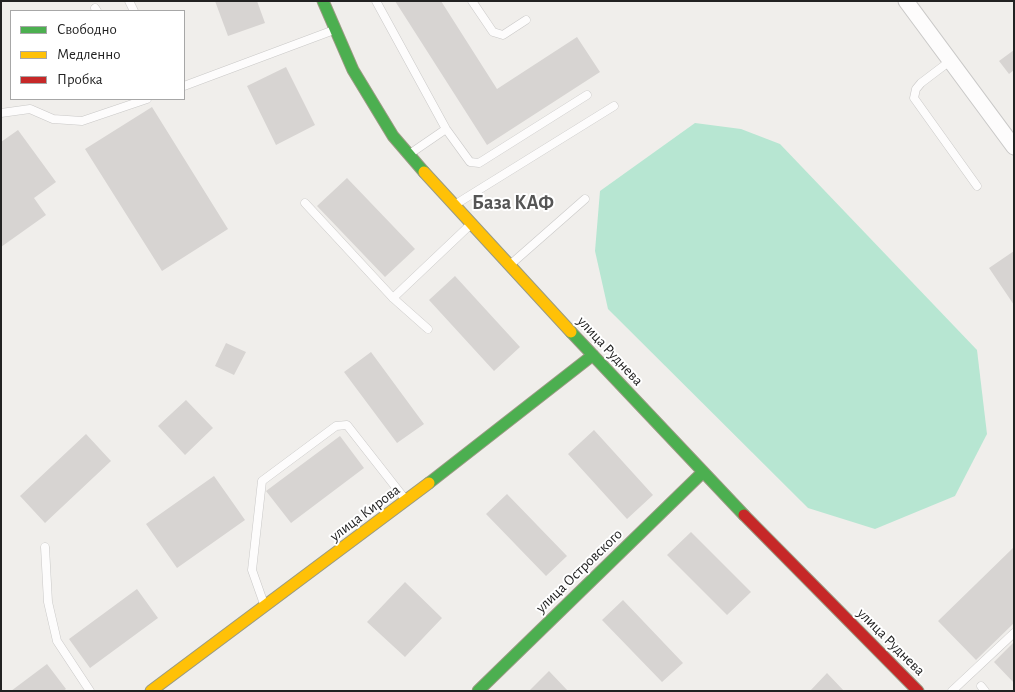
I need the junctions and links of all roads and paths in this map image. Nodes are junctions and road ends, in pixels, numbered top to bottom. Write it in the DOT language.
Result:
graph roads {
  1 [pos="323,1"];
  2 [pos="376,1"];
  3 [pos="472,1"];
  4 [pos="906,1"];
  5 [pos="526,20"];
  6 [pos="334,30"];
  7 [pos="950,61"];
  8 [pos="185,86"];
  9 [pos="587,95"];
  10 [pos="135,101"];
  11 [pos="614,106"];
  12 [pos="1,113"];
  13 [pos="446,129"];
  14 [pos="1014,147"];
  15 [pos="409,154"];
  16 [pos="977,186"];
  17 [pos="585,199"];
  18 [pos="304,203"];
  19 [pos="454,205"];
  20 [pos="471,224"];
  21 [pos="509,265"];
  22 [pos="393,298"];
  23 [pos="428,329"];
  24 [pos="593,355"];
  25 [pos="702,473"];
  26 [pos="406,501"];
  27 [pos="45,547"];
  28 [pos="264,606"];
  29 [pos="1014,632"];
  30 [pos="90,691"];
  31 [pos="151,691"];
  32 [pos="478,691"];
  33 [pos="918,691"];
  34 [pos="952,691"];
  1 -- 6 [label="main road, улица Руднева"];
  2 -- 13 [label="lane"];
  3 -- 5 [label="lane"];
  4 -- 7 [label="street"];
  6 -- 8 [label="lane"];
  6 -- 15 [label="main road, улица Руднева"];
  7 -- 14 [label="street"];
  7 -- 16 [label="lane"];
  9 -- 13 [label="lane"];
  10 -- 12 [label="lane"];
  11 -- 19 [label="lane"];
  13 -- 15 [label="lane"];
  15 -- 19 [label="main road, улица Руднева"];
  17 -- 21 [label="lane"];
  18 -- 22 [label="lane"];
  19 -- 20 [label="main road, улица Руднева"];
  20 -- 21 [label="main road, улица Руднева"];
  20 -- 22 [label="lane"];
  21 -- 24 [label="main road, улица Руднева"];
  22 -- 23 [label="lane"];
  24 -- 25 [label="main road, улица Руднева"];
  24 -- 26 [label="main road, улица Кирова"];
  25 -- 32 [label="main road, улица Островского"];
  25 -- 33 [label="main road, улица Руднева"];
  26 -- 28 [label="main road, улица Кирова"];
  26 -- 28 [label="lane"];
  27 -- 30 [label="lane"];
  28 -- 31 [label="main road, улица Кирова"];
  29 -- 34 [label="lane"];
}
